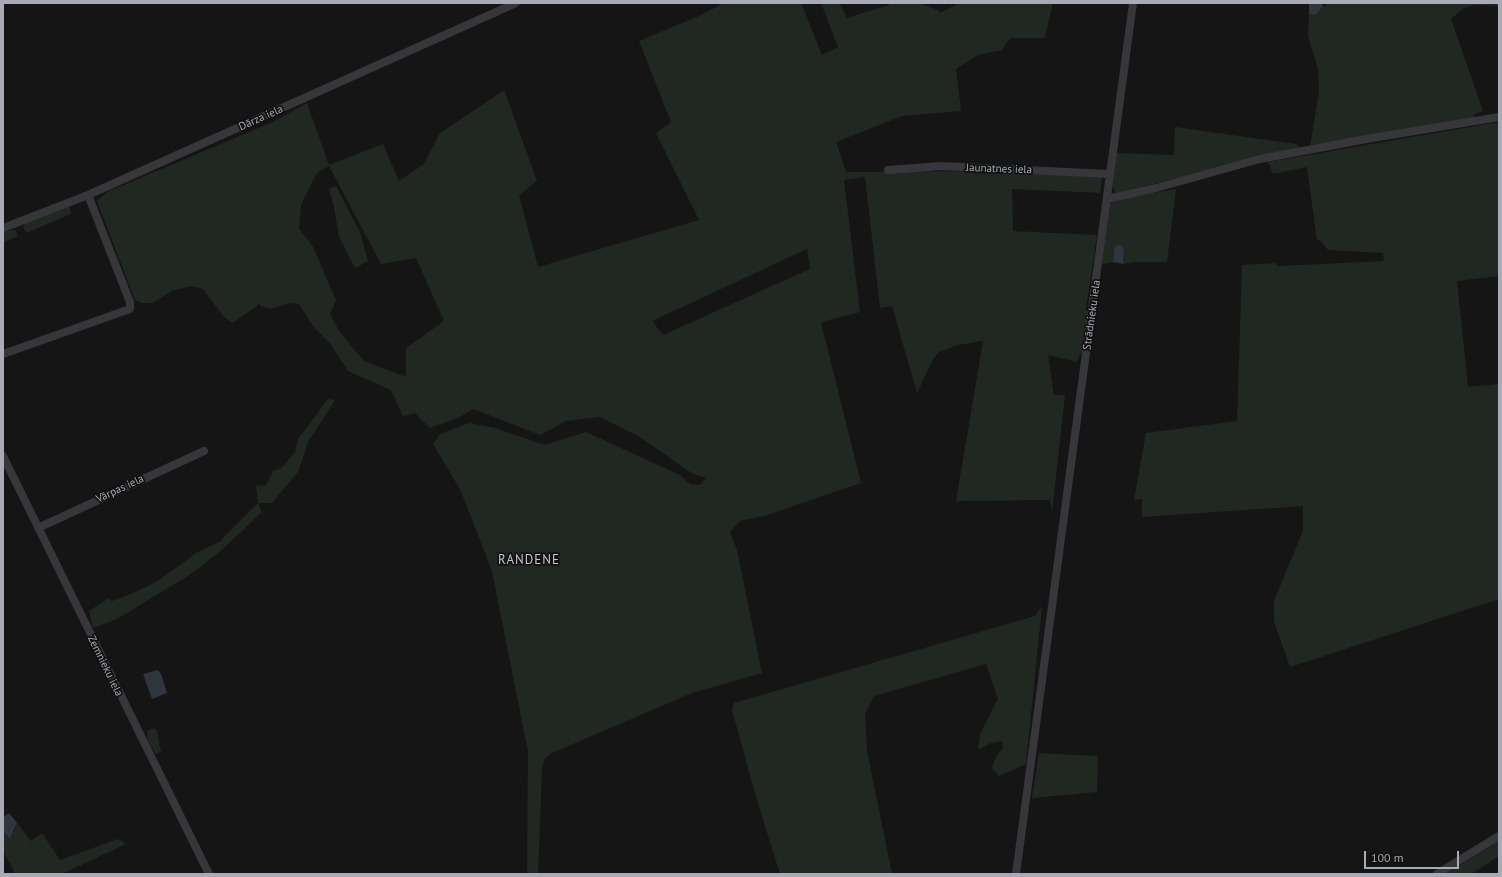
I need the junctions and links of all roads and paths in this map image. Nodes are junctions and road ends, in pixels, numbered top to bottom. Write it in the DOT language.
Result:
graph roads {
  1 [pos="516,3"];
  2 [pos="1133,3"];
  3 [pos="1499,117"];
  4 [pos="888,170"];
  5 [pos="1109,174"];
  6 [pos="88,195"];
  7 [pos="1107,199"];
  8 [pos="3,228"];
  9 [pos="3,354"];
  10 [pos="204,450"];
  11 [pos="3,456"];
  12 [pos="38,528"];
  13 [pos="1499,836"];
  14 [pos="209,874"];
  15 [pos="1016,874"];
  16 [pos="1437,874"];
  1 -- 6 [label="street, Dārza iela"];
  2 -- 5 [label="street, Strādnieku iela"];
  3 -- 7 [label="street"];
  4 -- 5 [label="street, Jaunatnes iela"];
  5 -- 7 [label="street, Strādnieku iela"];
  6 -- 8 [label="street, Dārza iela"];
  6 -- 9 [label="street"];
  7 -- 15 [label="street, Strādnieku iela"];
  10 -- 12 [label="street, Vārpas iela"];
  11 -- 12 [label="street, Zemnieku iela"];
  12 -- 14 [label="street, Zemnieku iela"];
  13 -- 16 [label="street"];
}
